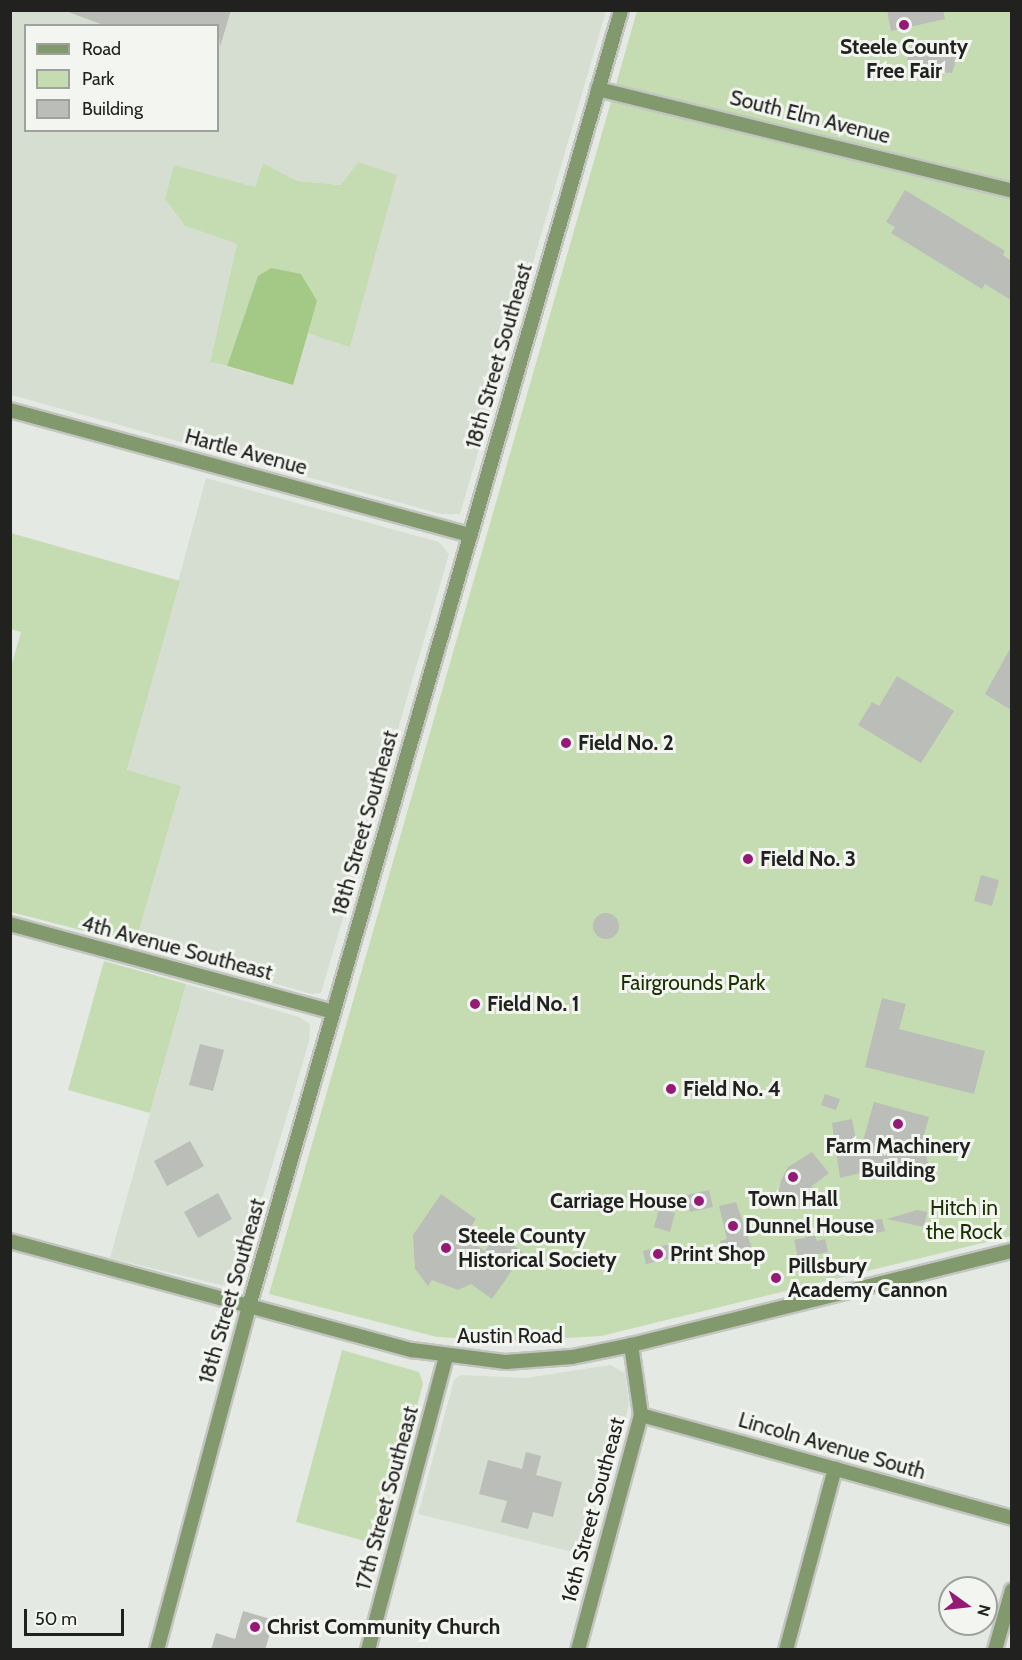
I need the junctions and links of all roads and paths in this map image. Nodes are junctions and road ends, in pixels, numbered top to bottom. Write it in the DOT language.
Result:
graph roads {
  1 [pos="621,10"];
  2 [pos="598,89"];
  3 [pos="1011,191"];
  4 [pos="10,410"];
  5 [pos="470,535"];
  6 [pos="10,924"];
  7 [pos="333,1012"];
  8 [pos="10,1240"];
  9 [pos="1011,1251"];
  10 [pos="249,1306"];
  11 [pos="632,1345"];
  12 [pos="446,1358"];
  13 [pos="641,1415"];
  14 [pos="835,1469"];
  15 [pos="1011,1518"];
  16 [pos="1011,1590"];
  17 [pos="157,1650"];
  18 [pos="368,1650"];
  19 [pos="578,1650"];
  20 [pos="786,1650"];
  21 [pos="995,1650"];
  1 -- 2 [label="street, 18th Street Southeast"];
  2 -- 3 [label="street, South Elm Avenue"];
  2 -- 5 [label="street, 18th Street Southeast"];
  4 -- 5 [label="street, Hartle Avenue"];
  5 -- 7 [label="street, 18th Street Southeast"];
  6 -- 7 [label="street, 4th Avenue Southeast"];
  7 -- 10 [label="street, 18th Street Southeast"];
  8 -- 10 [label="street, Austin Road"];
  9 -- 11 [label="street, Austin Road"];
  10 -- 12 [label="street, Austin Road"];
  10 -- 17 [label="street, 18th Street Southeast"];
  11 -- 12 [label="street, Austin Road"];
  11 -- 13 [label="street, 16th Street Southeast"];
  12 -- 18 [label="street, 17th Street Southeast"];
  13 -- 14 [label="street, Lincoln Avenue South"];
  13 -- 19 [label="street, 16th Street Southeast"];
  14 -- 15 [label="street, Lincoln Avenue South"];
  14 -- 20 [label="street"];
  16 -- 21 [label="street"];
}
